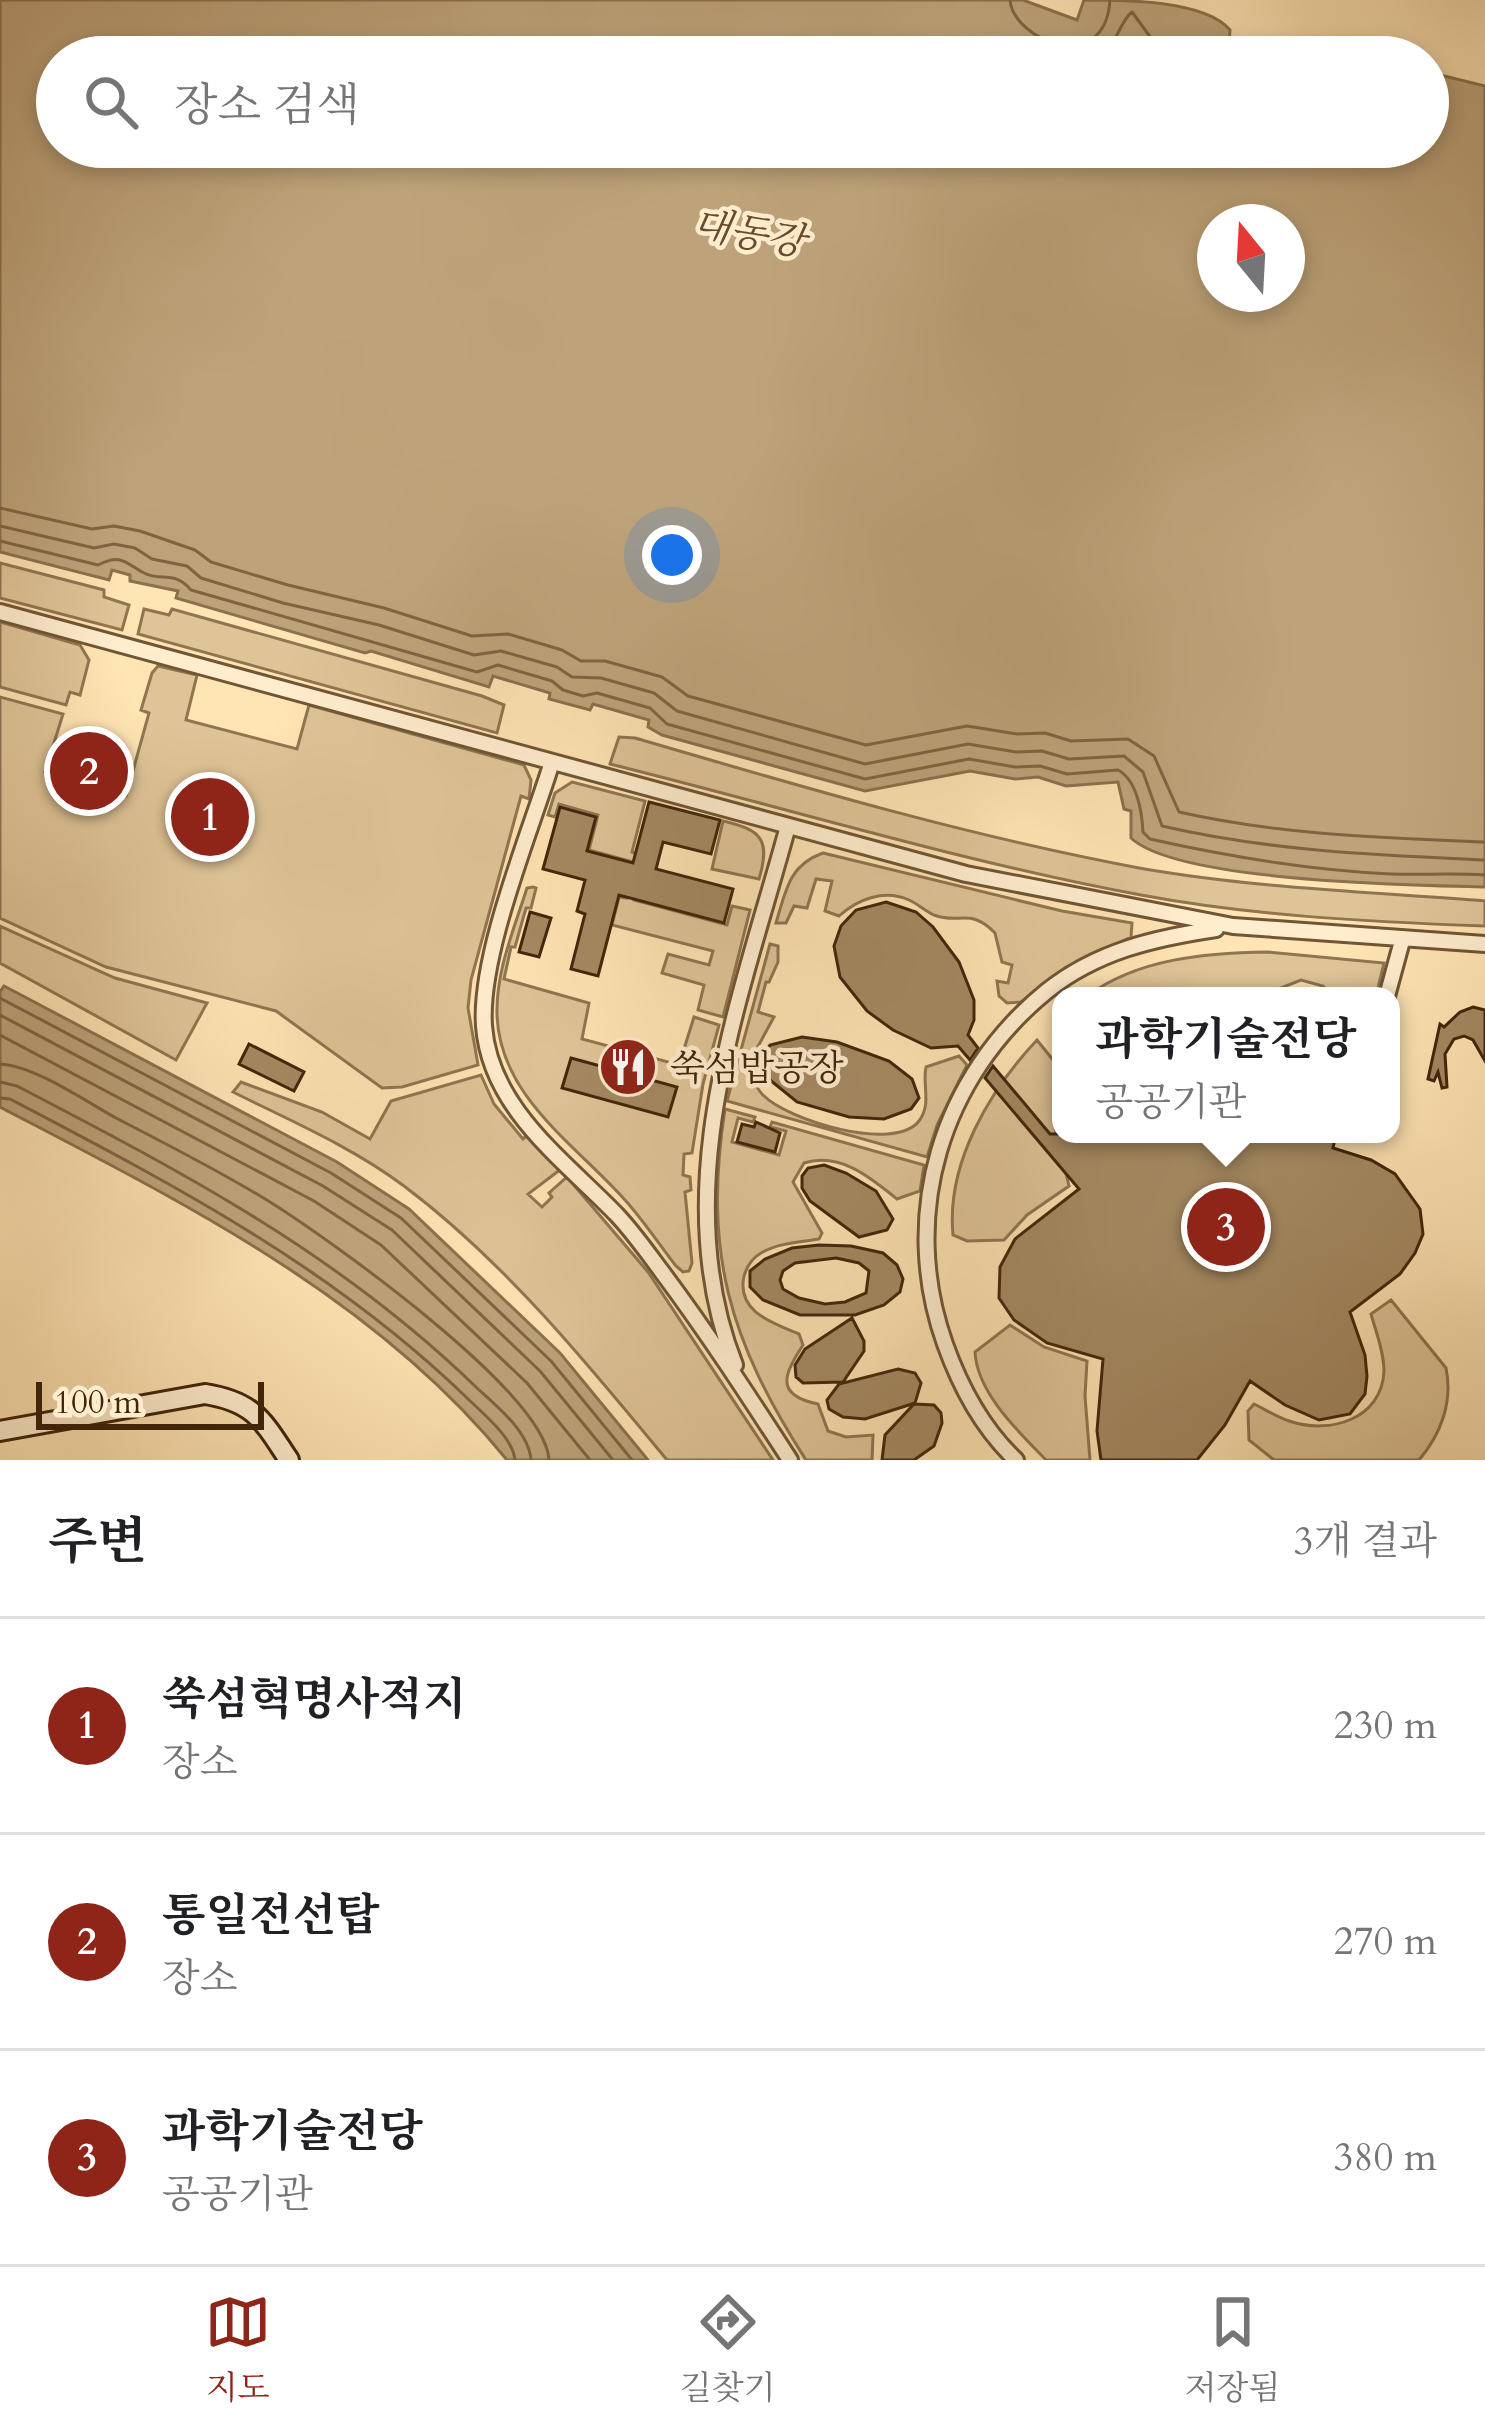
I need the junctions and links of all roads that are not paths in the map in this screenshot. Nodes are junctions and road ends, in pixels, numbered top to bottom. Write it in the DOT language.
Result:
graph roads {
  1 [pos="0,612"];
  2 [pos="552,762"];
  3 [pos="788,826"];
  4 [pos="1233,926"];
  5 [pos="1402,941"];
  6 [pos="1485,944"];
  7 [pos="1052,987"];
  8 [pos="1052,987"];
  9 [pos="1389,987"];
  10 [pos="743,1387"];
  11 [pos="0,1431"];
  12 [pos="290,1460"];
  13 [pos="790,1460"];
  14 [pos="1016,1460"];
  1 -- 2 [label="street"];
  2 -- 3 [label="street"];
  2 -- 10 [label="street"];
  3 -- 4 [label="street"];
  3 -- 10 [label="street"];
  4 -- 5 [label="street"];
  4 -- 7 [label="street"];
  5 -- 6 [label="street"];
  5 -- 9 [label="street"];
  8 -- 14 [label="street"];
  10 -- 13 [label="street"];
  11 -- 12 [label="street"];
}
